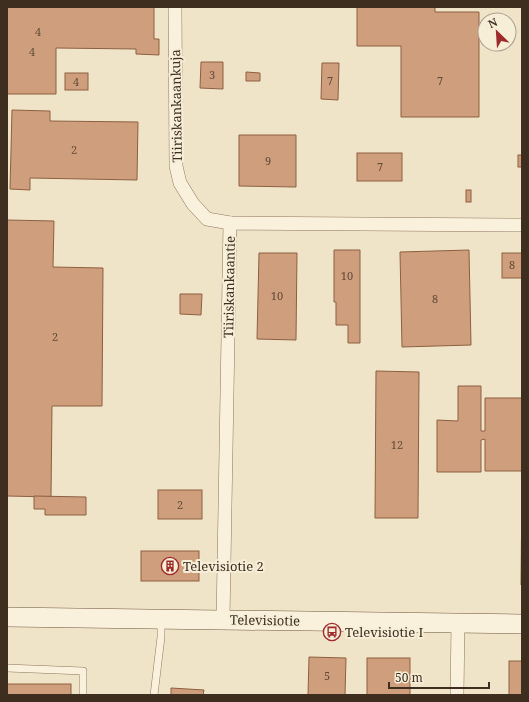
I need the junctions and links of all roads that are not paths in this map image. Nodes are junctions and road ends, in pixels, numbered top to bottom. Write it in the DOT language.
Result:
graph roads {
  1 [pos="175,7"];
  2 [pos="230,223"];
  3 [pos="522,226"];
  4 [pos="7,617"];
  5 [pos="161,619"];
  6 [pos="223,620"];
  7 [pos="458,623"];
  8 [pos="522,624"];
  9 [pos="7,668"];
  10 [pos="83,695"];
  11 [pos="154,695"];
  12 [pos="457,695"];
  1 -- 2 [label="street, Tiiriskankaankuja"];
  2 -- 3 [label="street, Tiiriskankaantie"];
  2 -- 6 [label="street, Tiiriskankaantie"];
  4 -- 5 [label="street, Televisiotie"];
  5 -- 6 [label="street, Televisiotie"];
  5 -- 11 [label="lane"];
  6 -- 7 [label="street, Televisiotie"];
  7 -- 8 [label="street, Televisiotie"];
  7 -- 12 [label="street"];
  9 -- 10 [label="lane"];
}
